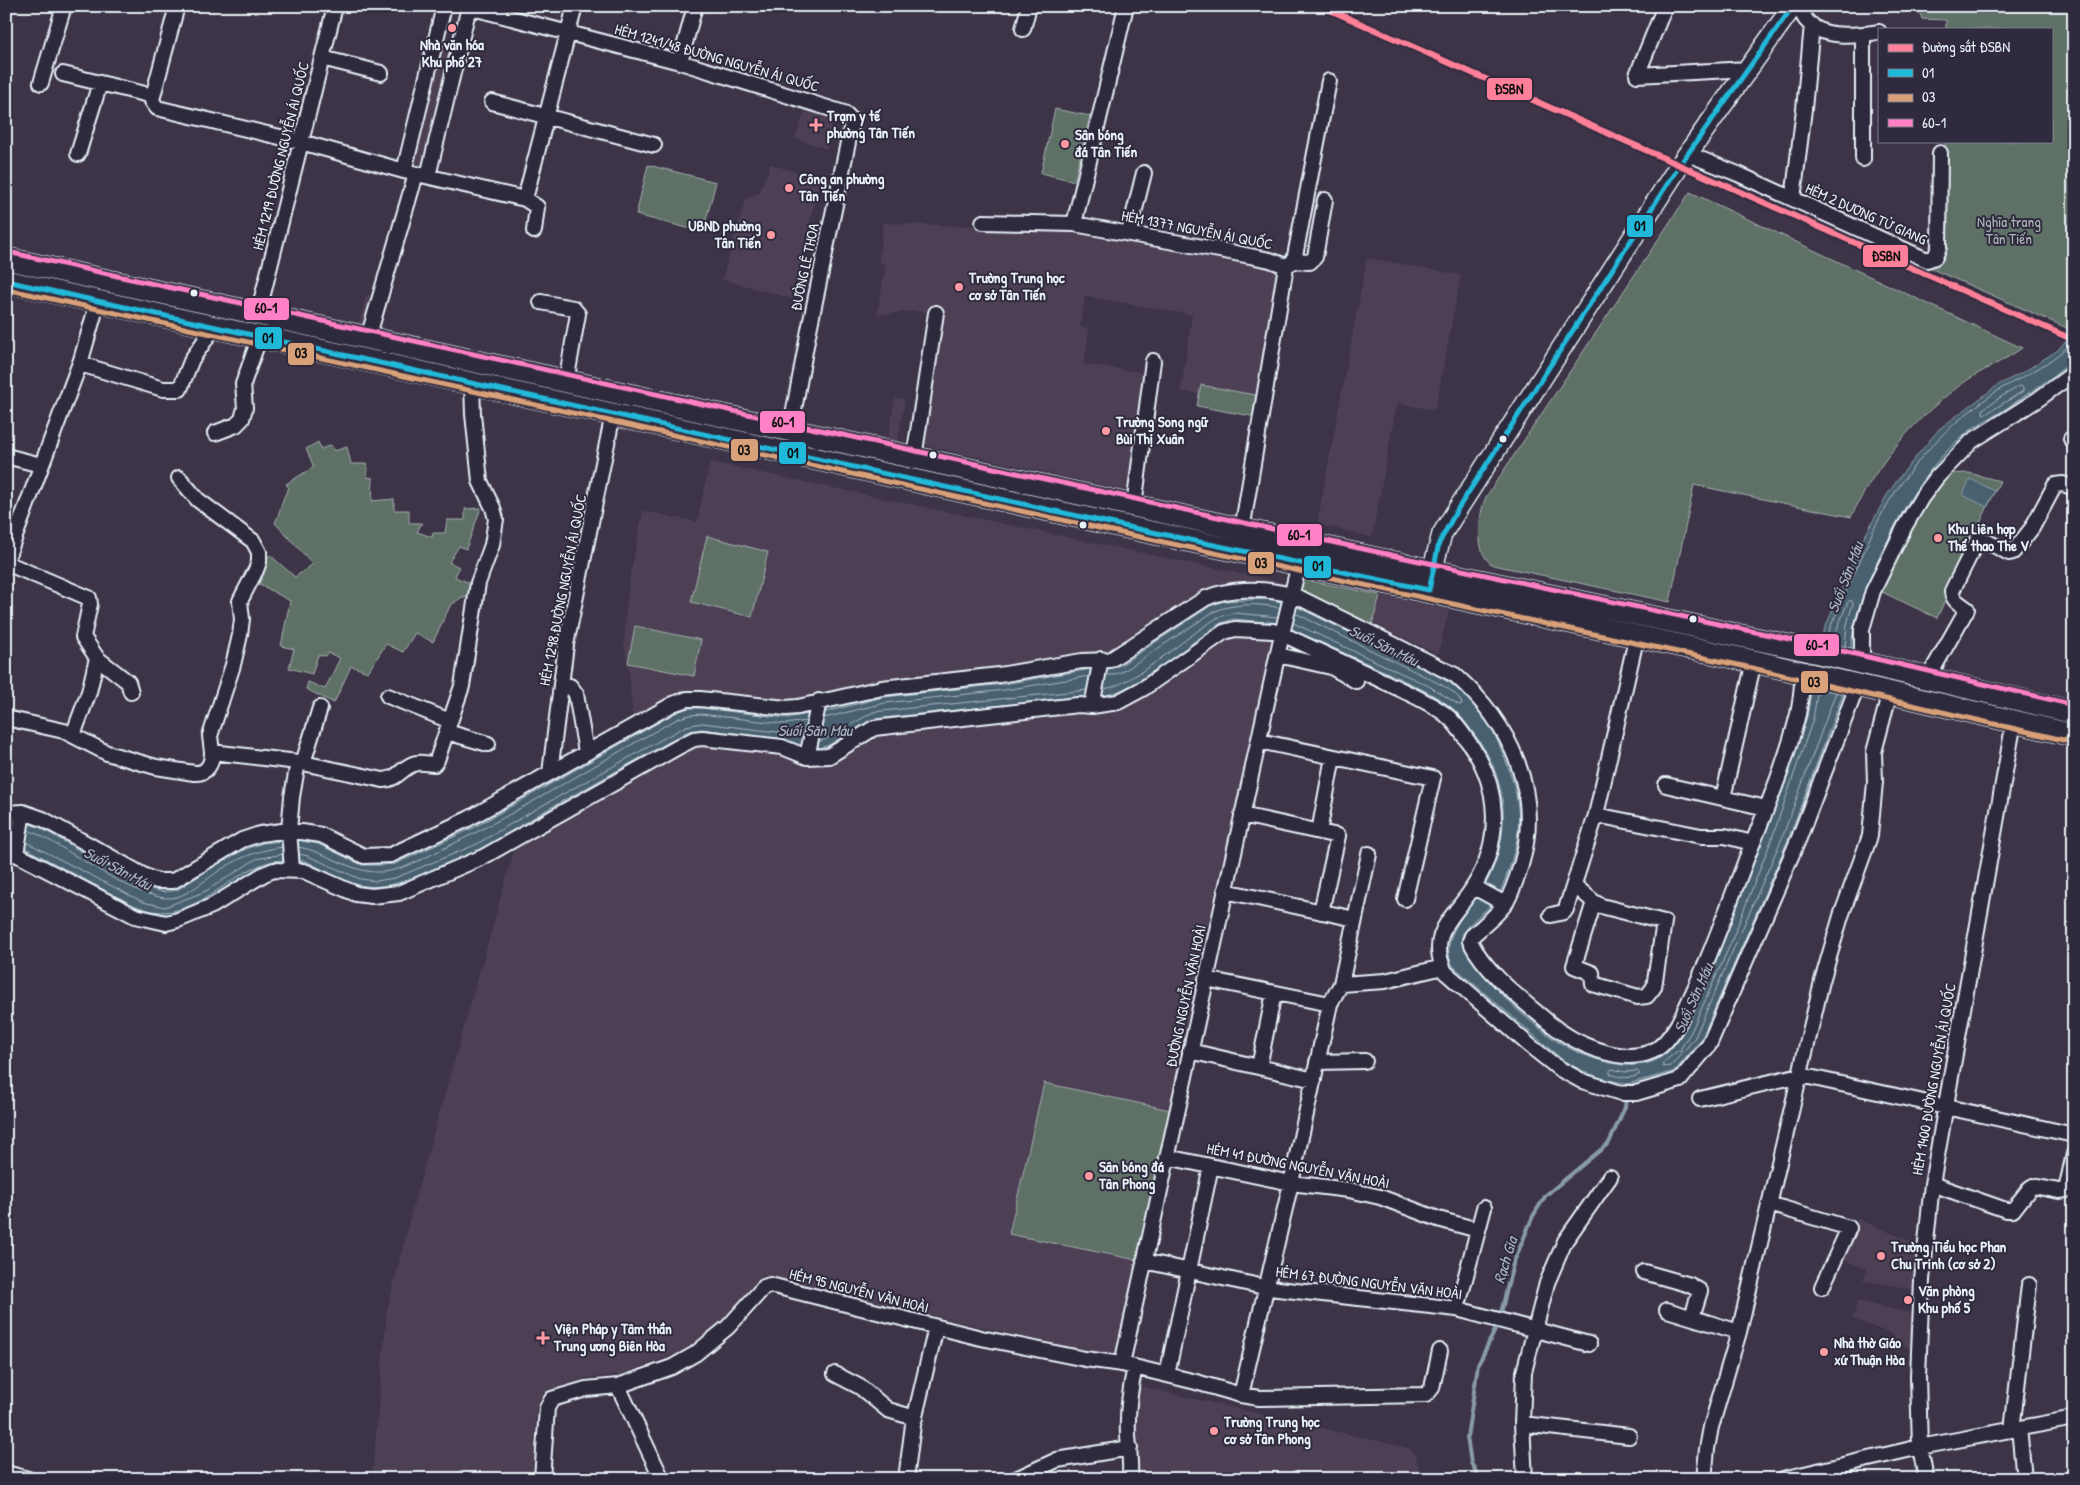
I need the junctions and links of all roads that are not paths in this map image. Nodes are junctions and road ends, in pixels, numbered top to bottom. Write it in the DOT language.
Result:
graph roads {
  1 [pos="64,6"];
  2 [pos="177,6"];
  3 [pos="335,6"];
  4 [pos="444,6"];
  5 [pos="575,6"];
  6 [pos="695,6"];
  7 [pos="1029,6"];
  8 [pos="1126,6"];
  9 [pos="1665,6"];
  10 [pos="1793,6"];
  11 [pos="1798,6"];
  12 [pos="467,7"];
  13 [pos="1812,25"];
  14 [pos="1023,29"];
  15 [pos="1878,32"];
  16 [pos="569,33"];
  17 [pos="1863,34"];
  18 [pos="322,58"];
  19 [pos="680,62"];
  20 [pos="1749,69"];
  21 [pos="381,73"];
  22 [pos="63,74"];
  23 [pos="1329,81"];
  24 [pos="40,83"];
  25 [pos="100,83"];
  26 [pos="153,96"];
  27 [pos="492,102"];
  28 [pos="844,113"];
  29 [pos="546,116"];
  30 [pos="301,142"];
  31 [pos="654,145"];
  32 [pos="1940,153"];
  33 [pos="78,154"];
  34 [pos="1688,154"];
  35 [pos="1863,159"];
  36 [pos="1144,172"];
  37 [pos="416,174"];
  38 [pos="525,198"];
  39 [pos="1793,199"];
  40 [pos="1325,200"];
  41 [pos="983,222"];
  42 [pos="1074,224"];
  43 [pos="534,231"];
  44 [pos="1129,233"];
  45 [pos="6,259"];
  46 [pos="1290,263"];
  47 [pos="6,281"];
  48 [pos="98,301"];
  49 [pos="541,302"];
  50 [pos="936,313"];
  51 [pos="258,314"];
  52 [pos="215,326"];
  53 [pos="260,336"];
  54 [pos="368,338"];
  55 [pos="1153,361"];
  56 [pos="80,364"];
  57 [pos="2074,373"];
  58 [pos="566,382"];
  59 [pos="472,383"];
  60 [pos="613,414"];
  61 [pos="790,431"];
  62 [pos="215,433"];
  63 [pos="786,452"];
  64 [pos="6,456"];
  65 [pos="914,458"];
  66 [pos="41,464"];
  67 [pos="179,478"];
  68 [pos="2074,488"];
  69 [pos="1134,506"];
  70 [pos="1242,530"];
  71 [pos="8,546"];
  72 [pos="1299,564"];
  73 [pos="1431,581"];
  74 [pos="1288,594"];
  75 [pos="1278,633"];
  76 [pos="1637,635"];
  77 [pos="1278,655"];
  78 [pos="97,658"];
  79 [pos="1101,659"];
  80 [pos="1754,661"];
  81 [pos="1862,662"];
  82 [pos="1803,672"];
  83 [pos="1928,678"];
  84 [pos="1356,681"];
  85 [pos="561,684"];
  86 [pos="1858,684"];
  87 [pos="131,692"];
  88 [pos="1890,692"];
  89 [pos="388,696"];
  90 [pos="2019,700"];
  91 [pos="819,701"];
  92 [pos="1092,706"];
  93 [pos="320,708"];
  94 [pos="2073,710"];
  95 [pos="6,718"];
  96 [pos="2014,721"];
  97 [pos="449,726"];
  98 [pos="2074,735"];
  99 [pos="73,736"];
  100 [pos="1259,741"];
  101 [pos="488,744"];
  102 [pos="212,752"];
  103 [pos="586,752"];
  104 [pos="807,757"];
  105 [pos="1333,757"];
  106 [pos="300,763"];
  107 [pos="550,773"];
  108 [pos="1666,785"];
  109 [pos="1723,798"];
  110 [pos="1766,808"];
  111 [pos="23,812"];
  112 [pos="6,813"];
  113 [pos="1242,815"];
  114 [pos="1596,815"];
  115 [pos="289,830"];
  116 [pos="1319,832"];
  117 [pos="1752,843"];
  118 [pos="11,854"];
  119 [pos="1369,854"];
  120 [pos="292,869"];
  121 [pos="1574,884"];
  122 [pos="1474,887"];
  123 [pos="1226,891"];
  124 [pos="1405,899"];
  125 [pos="1594,902"];
  126 [pos="1504,904"];
  127 [pos="1321,912"];
  128 [pos="1551,915"];
  129 [pos="1355,919"];
  130 [pos="1443,967"];
  131 [pos="1206,979"];
  132 [pos="1341,984"];
  133 [pos="1274,993"];
  134 [pos="1330,1004"];
  135 [pos="1190,1051"];
  136 [pos="1365,1061"];
  137 [pos="1317,1062"];
  138 [pos="1259,1067"];
  139 [pos="1800,1075"];
  140 [pos="1314,1080"];
  141 [pos="1700,1099"];
  142 [pos="1945,1107"];
  143 [pos="2074,1135"];
  144 [pos="2074,1154"];
  145 [pos="1167,1156"];
  146 [pos="1211,1166"];
  147 [pos="1610,1176"];
  148 [pos="1291,1183"];
  149 [pos="1932,1184"];
  150 [pos="1769,1204"];
  151 [pos="1484,1208"];
  152 [pos="1478,1230"];
  153 [pos="1144,1261"];
  154 [pos="1189,1270"];
  155 [pos="1644,1272"];
  156 [pos="2029,1285"];
  157 [pos="1267,1287"];
  158 [pos="1822,1287"];
  159 [pos="1456,1309"];
  160 [pos="1667,1310"];
  161 [pos="1692,1318"];
  162 [pos="936,1327"];
  163 [pos="1534,1329"];
  164 [pos="1738,1332"];
  165 [pos="1589,1344"];
  166 [pos="1440,1351"];
  167 [pos="1128,1366"];
  168 [pos="835,1374"];
  169 [pos="1166,1375"];
  170 [pos="618,1386"];
  171 [pos="1241,1395"];
  172 [pos="915,1418"];
  173 [pos="2074,1418"];
  174 [pos="1522,1424"];
  175 [pos="2016,1429"];
  176 [pos="1629,1436"];
  177 [pos="1920,1446"];
  178 [pos="1130,1448"];
  179 [pos="6,1472"];
  180 [pos="28,1479"];
  181 [pos="542,1479"];
  182 [pos="662,1479"];
  183 [pos="906,1479"];
  184 [pos="1016,1479"];
  185 [pos="1130,1479"];
  186 [pos="1525,1479"];
  187 [pos="1704,1479"];
  188 [pos="1782,1479"];
  189 [pos="1926,1479"];
  190 [pos="2024,1479"];
  1 -- 24 [label="street"];
  2 -- 26 [label="street"];
  3 -- 18 [label="street, HẺM 1219 ĐƯỜNG NGUYỄN ÁI QUỐC"];
  4 -- 37 [label="street"];
  5 -- 16 [label="street"];
  6 -- 19 [label="street"];
  7 -- 14 [label="street"];
  8 -- 42 [label="street"];
  9 -- 20 [label="street"];
  10 -- 20 [label="main road"];
  11 -- 13 [label="street"];
  12 -- 16 [label="street, HẺM 1241/48 ĐƯỜNG NGUYỄN ÁI QUỐC"];
  12 -- 37 [label="street"];
  13 -- 17 [label="street"];
  13 -- 39 [label="street"];
  15 -- 17 [label="street"];
  16 -- 19 [label="street, HẺM 1241/48 ĐƯỜNG NGUYỄN ÁI QUỐC"];
  16 -- 29 [label="street"];
  17 -- 35 [label="street"];
  18 -- 21 [label="street"];
  18 -- 30 [label="street, HẺM 1219 ĐƯỜNG NGUYỄN ÁI QUỐC"];
  19 -- 28 [label="street, HẺM 1241/48 ĐƯỜNG NGUYỄN ÁI QUỐC"];
  20 -- 34 [label="main road"];
  22 -- 25 [label="street"];
  23 -- 46 [label="street"];
  25 -- 26 [label="street"];
  25 -- 33 [label="street"];
  26 -- 30 [label="street"];
  27 -- 29 [label="street"];
  28 -- 61 [label="street, ĐƯỜNG LÊ THOA"];
  29 -- 31 [label="street"];
  29 -- 38 [label="street"];
  30 -- 37 [label="street"];
  30 -- 51 [label="street, HẺM 1219 ĐƯỜNG NGUYỄN ÁI QUỐC"];
  32 -- 39 [label="street, HẺM 2 DƯƠNG TỬ GIANG"];
  34 -- 39 [label="street, HẺM 2 DƯƠNG TỬ GIANG"];
  34 -- 73 [label="main road"];
  36 -- 44 [label="street"];
  37 -- 38 [label="street"];
  37 -- 54 [label="street"];
  38 -- 43 [label="street"];
  40 -- 46 [label="street"];
  41 -- 42 [label="street, HẺM 1377 NGUYỄN ÁI QUỐC"];
  42 -- 44 [label="street, HẺM 1377 NGUYỄN ÁI QUỐC"];
  44 -- 46 [label="street, HẺM 1377 NGUYỄN ÁI QUỐC"];
  45 -- 51 [label="main road"];
  46 -- 70 [label="street, HẺM 1377 NGUYỄN ÁI QUỐC"];
  47 -- 48 [label="main road"];
  48 -- 52 [label="main road"];
  48 -- 56 [label="street"];
  49 -- 58 [label="street"];
  50 -- 65 [label="street"];
  51 -- 54 [label="main road"];
  52 -- 53 [label="main road"];
  52 -- 56 [label="street"];
  53 -- 59 [label="main road"];
  53 -- 62 [label="street"];
  54 -- 58 [label="main road"];
  55 -- 69 [label="street"];
  56 -- 66 [label="street"];
  57 -- 81 [label="street"];
  58 -- 61 [label="main road"];
  59 -- 60 [label="main road"];
  59 -- 97 [label="street"];
  60 -- 63 [label="main road"];
  60 -- 85 [label="street, HẺM 1298 ĐƯỜNG NGUYỄN ÁI QUỐC"];
  61 -- 63 [label="main road"];
  61 -- 65 [label="main road"];
  63 -- 72 [label="main road"];
  64 -- 66 [label="street"];
  65 -- 69 [label="main road"];
  66 -- 71 [label="street"];
  67 -- 102 [label="street"];
  68 -- 83 [label="street"];
  69 -- 70 [label="main road"];
  70 -- 73 [label="main road"];
  71 -- 78 [label="street"];
  72 -- 73 [label="main road"];
  72 -- 74 [label="street"];
  73 -- 76 [label="main road"];
  73 -- 81 [label="main road"];
  74 -- 75 [label="street, ĐƯỜNG NGUYỄN VĂN HOÀI"];
  74 -- 79 [label="street"];
  74 -- 126 [label="street"];
  75 -- 77 [label="street, ĐƯỜNG NGUYỄN VĂN HOÀI"];
  75 -- 92 [label="street"];
  75 -- 122 [label="street"];
  76 -- 80 [label="main road"];
  76 -- 114 [label="street"];
  77 -- 84 [label="street"];
  77 -- 100 [label="street, ĐƯỜNG NGUYỄN VĂN HOÀI"];
  78 -- 87 [label="street"];
  78 -- 99 [label="street"];
  79 -- 91 [label="street"];
  79 -- 92 [label="street"];
  80 -- 82 [label="main road"];
  80 -- 109 [label="street"];
  81 -- 83 [label="main road"];
  82 -- 86 [label="main road"];
  82 -- 110 [label="street"];
  83 -- 90 [label="main road"];
  85 -- 103 [label="street"];
  85 -- 107 [label="street, HẺM 1298 ĐƯỜNG NGUYỄN ÁI QUỐC"];
  86 -- 88 [label="main road"];
  86 -- 130 [label="street"];
  88 -- 96 [label="main road"];
  88 -- 139 [label="street"];
  89 -- 97 [label="street"];
  90 -- 94 [label="main road"];
  90 -- 96 [label="main road"];
  91 -- 103 [label="street"];
  91 -- 104 [label="street"];
  92 -- 104 [label="street"];
  93 -- 106 [label="street"];
  95 -- 99 [label="street"];
  96 -- 98 [label="main road"];
  96 -- 142 [label="street, HẺM 1400 ĐƯỜNG NGUYỄN ÁI QUỐC"];
  97 -- 101 [label="street"];
  97 -- 106 [label="street"];
  99 -- 102 [label="street"];
  100 -- 105 [label="street"];
  100 -- 113 [label="street, ĐƯỜNG NGUYỄN VĂN HOÀI"];
  102 -- 106 [label="street"];
  103 -- 107 [label="street"];
  104 -- 120 [label="street"];
  105 -- 116 [label="street"];
  105 -- 124 [label="street"];
  106 -- 115 [label="street"];
  107 -- 115 [label="street"];
  108 -- 109 [label="street"];
  109 -- 110 [label="street"];
  110 -- 117 [label="street"];
  111 -- 112 [label="street"];
  111 -- 115 [label="street"];
  111 -- 118 [label="street"];
  113 -- 116 [label="street"];
  113 -- 123 [label="street, ĐƯỜNG NGUYỄN VĂN HOÀI"];
  114 -- 117 [label="street"];
  114 -- 121 [label="street"];
  115 -- 120 [label="street"];
  116 -- 127 [label="street"];
  117 -- 126 [label="street"];
  118 -- 120 [label="street"];
  119 -- 129 [label="street"];
  121 -- 125 [label="street"];
  121 -- 128 [label="street"];
  122 -- 126 [label="street"];
  122 -- 130 [label="street"];
  123 -- 127 [label="street"];
  123 -- 131 [label="street, ĐƯỜNG NGUYỄN VĂN HOÀI"];
  125 -- 125 [label="street"];
  127 -- 129 [label="street"];
  129 -- 132 [label="street"];
  130 -- 132 [label="street"];
  131 -- 133 [label="street"];
  131 -- 135 [label="street, ĐƯỜNG NGUYỄN VĂN HOÀI"];
  132 -- 134 [label="street"];
  133 -- 134 [label="street"];
  133 -- 138 [label="street"];
  134 -- 137 [label="street"];
  135 -- 138 [label="street"];
  135 -- 145 [label="street, ĐƯỜNG NGUYỄN VĂN HOÀI"];
  136 -- 137 [label="street"];
  137 -- 140 [label="street"];
  138 -- 140 [label="street"];
  139 -- 141 [label="street"];
  139 -- 142 [label="street"];
  139 -- 150 [label="street"];
  140 -- 148 [label="street"];
  142 -- 143 [label="street"];
  142 -- 149 [label="street, HẺM 1400 ĐƯỜNG NGUYỄN ÁI QUỐC"];
  144 -- 149 [label="street"];
  145 -- 146 [label="street, HẺM 41 ĐƯỜNG NGUYỄN VĂN HOÀI"];
  145 -- 153 [label="street, ĐƯỜNG NGUYỄN VĂN HOÀI"];
  146 -- 148 [label="street, HẺM 41 ĐƯỜNG NGUYỄN VĂN HOÀI"];
  146 -- 154 [label="street"];
  147 -- 163 [label="street"];
  148 -- 152 [label="street, HẺM 41 ĐƯỜNG NGUYỄN VĂN HOÀI"];
  148 -- 157 [label="street"];
  149 -- 177 [label="street, HẺM 1400 ĐƯỜNG NGUYỄN ÁI QUỐC"];
  150 -- 158 [label="street"];
  150 -- 164 [label="street"];
  151 -- 152 [label="street"];
  152 -- 159 [label="street"];
  153 -- 154 [label="street, HẺM 67 ĐƯỜNG NGUYỄN VĂN HOÀI"];
  153 -- 167 [label="street, ĐƯỜNG NGUYỄN VĂN HOÀI"];
  154 -- 157 [label="street, HẺM 67 ĐƯỜNG NGUYỄN VĂN HOÀI"];
  154 -- 169 [label="street"];
  155 -- 161 [label="street"];
  156 -- 175 [label="street"];
  157 -- 159 [label="street, HẺM 67 ĐƯỜNG NGUYỄN VĂN HOÀI"];
  157 -- 171 [label="street"];
  159 -- 163 [label="street, HẺM 67 ĐƯỜNG NGUYỄN VĂN HOÀI"];
  160 -- 161 [label="street"];
  161 -- 164 [label="street"];
  162 -- 167 [label="street, HẺM 95 NGUYỄN VĂN HOÀI"];
  162 -- 170 [label="street, HẺM 95 NGUYỄN VĂN HOÀI"];
  162 -- 172 [label="street"];
  163 -- 165 [label="street, HẺM 67 ĐƯỜNG NGUYỄN VĂN HOÀI"];
  163 -- 174 [label="street"];
  164 -- 187 [label="street"];
  166 -- 171 [label="street, HẺM 95 NGUYỄN VĂN HOÀI"];
  167 -- 169 [label="street, HẺM 95 NGUYỄN VĂN HOÀI"];
  167 -- 178 [label="street, ĐƯỜNG NGUYỄN VĂN HOÀI"];
  168 -- 172 [label="street"];
  169 -- 171 [label="street, HẺM 95 NGUYỄN VĂN HOÀI"];
  170 -- 181 [label="street, HẺM 95 NGUYỄN VĂN HOÀI"];
  170 -- 182 [label="street"];
  172 -- 183 [label="street"];
  173 -- 175 [label="street"];
  174 -- 176 [label="street"];
  174 -- 186 [label="street"];
  175 -- 177 [label="street"];
  175 -- 190 [label="street"];
  177 -- 188 [label="street"];
  177 -- 189 [label="street, HẺM 1400 ĐƯỜNG NGUYỄN ÁI QUỐC"];
  178 -- 184 [label="street"];
  178 -- 185 [label="street, ĐƯỜNG NGUYỄN VĂN HOÀI"];
  179 -- 180 [label="street"];
}
